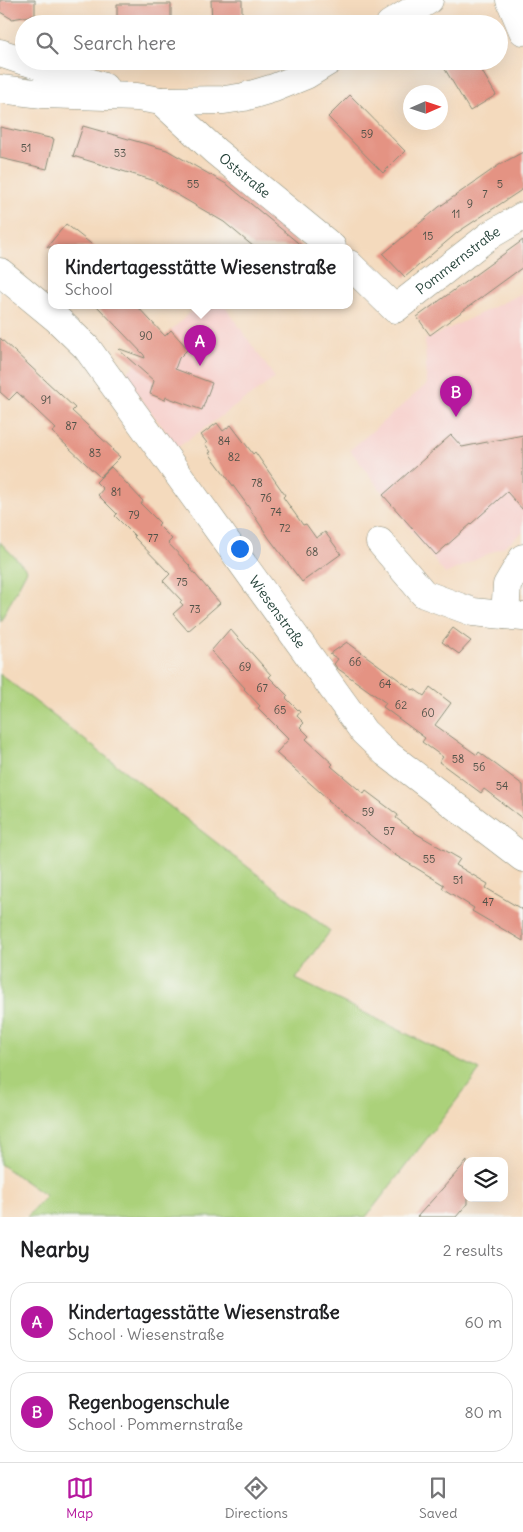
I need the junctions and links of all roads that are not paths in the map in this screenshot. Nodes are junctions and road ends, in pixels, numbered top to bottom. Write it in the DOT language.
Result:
graph roads {
  1 [pos="429,0"];
  2 [pos="510,0"];
  3 [pos="405,15"];
  4 [pos="523,31"];
  5 [pos="0,53"];
  6 [pos="15,58"];
  7 [pos="54,70"];
  8 [pos="313,70"];
  9 [pos="0,89"];
  10 [pos="149,99"];
  11 [pos="523,216"];
  12 [pos="328,244"];
  13 [pos="353,268"];
  14 [pos="0,272"];
  15 [pos="380,542"];
  16 [pos="523,558"];
  17 [pos="514,616"];
  18 [pos="523,858"];
  1 -- 3 [label="street"];
  2 -- 4 [label="street"];
  5 -- 6 [label="street"];
  7 -- 10 [label="street"];
  8 -- 10 [label="street"];
  9 -- 10 [label="street"];
  10 -- 12 [label="street, Oststraße"];
  11 -- 13 [label="street, Pommernstraße"];
  14 -- 18 [label="street, Wiesenstraße"];
  15 -- 17 [label="street"];
  16 -- 17 [label="street"];
}
